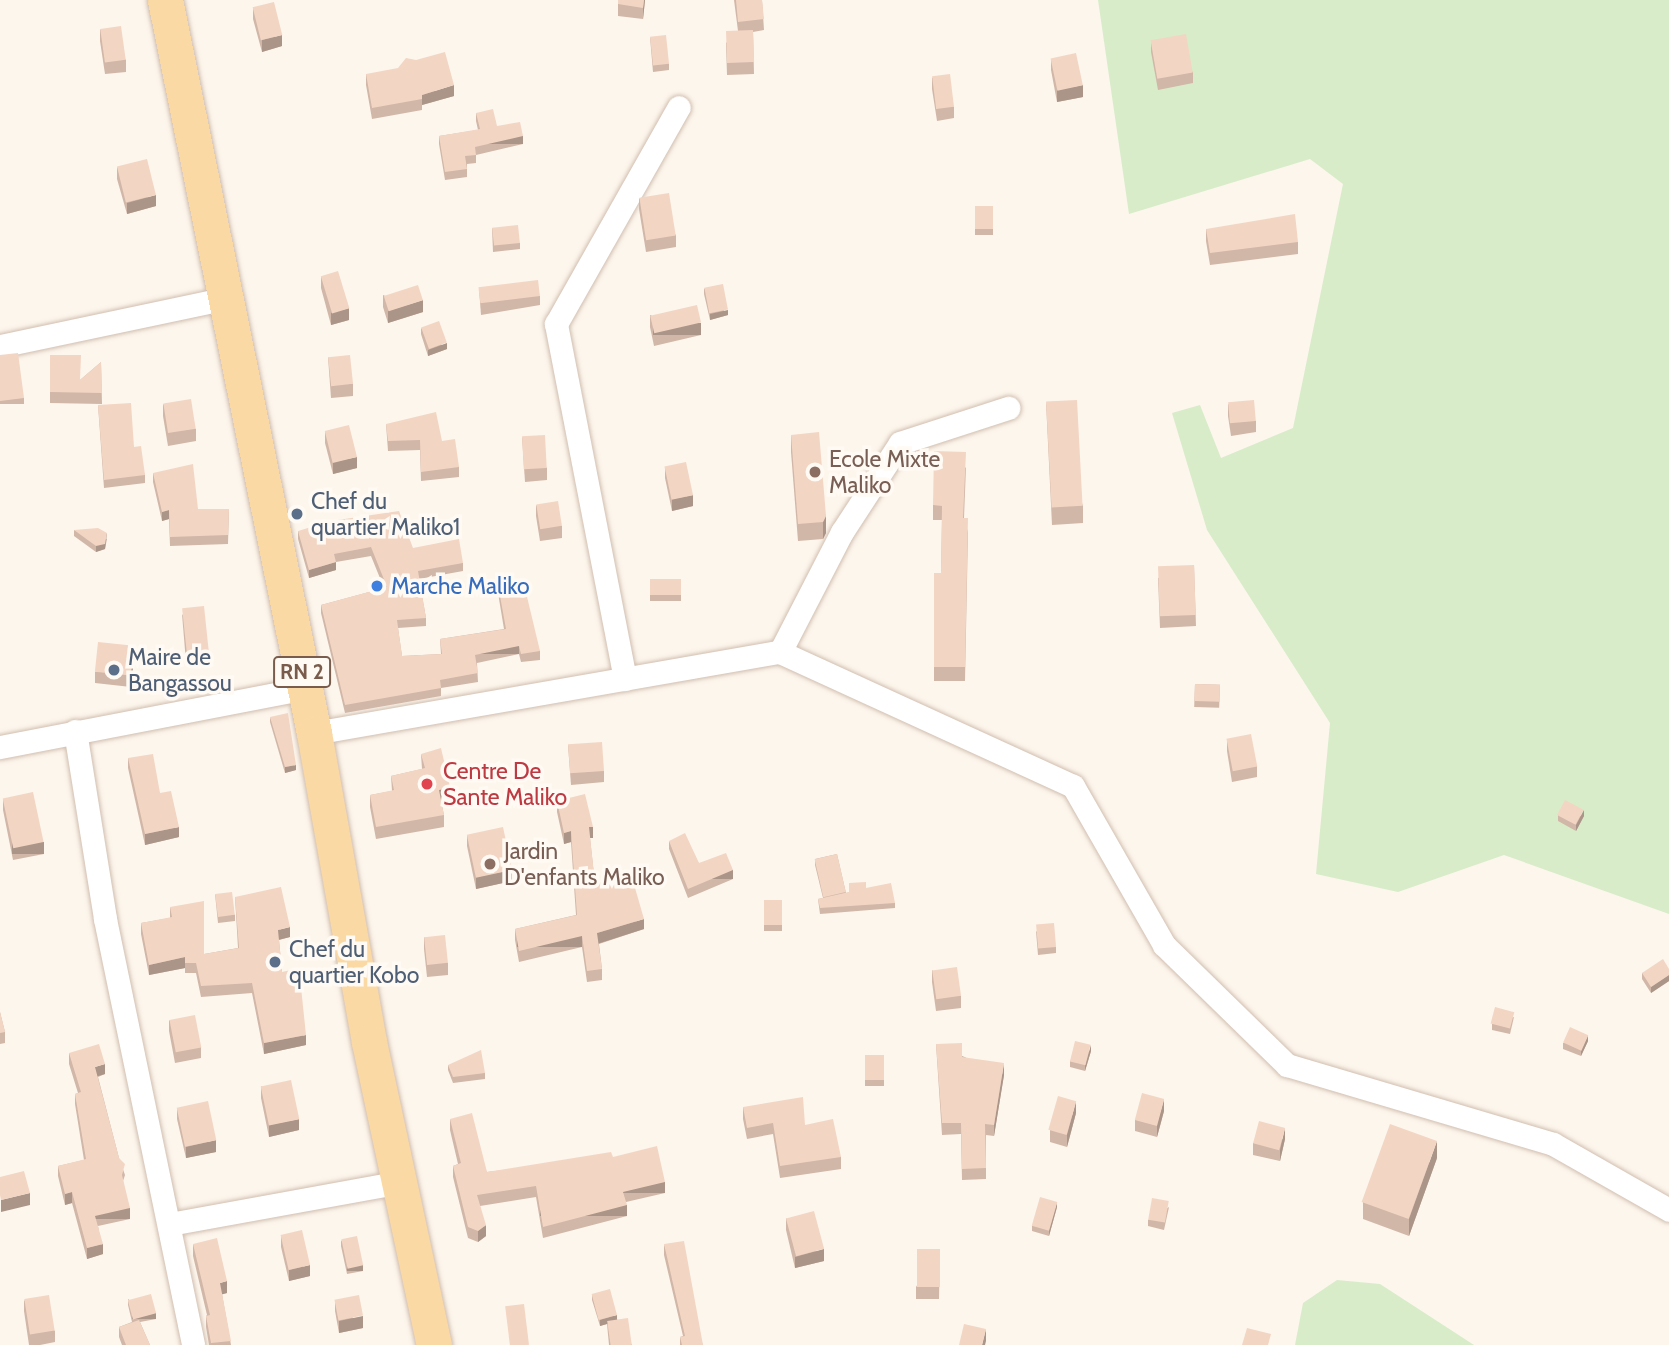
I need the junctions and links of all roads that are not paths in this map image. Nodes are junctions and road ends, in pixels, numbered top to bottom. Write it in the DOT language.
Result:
graph roads {
  1 [pos="165,0"];
  2 [pos="679,107"];
  3 [pos="223,299"];
  4 [pos="0,346"];
  5 [pos="1009,408"];
  6 [pos="780,652"];
  7 [pos="625,679"];
  8 [pos="305,688"];
  9 [pos="75,731"];
  10 [pos="314,733"];
  11 [pos="0,747"];
  12 [pos="401,1182"];
  13 [pos="1669,1210"];
  14 [pos="170,1224"];
  15 [pos="193,1345"];
  16 [pos="434,1345"];
  1 -- 3 [label="main road, RN 2"];
  2 -- 7 [label="street"];
  3 -- 4 [label="street"];
  3 -- 8 [label="main road, RN 2"];
  5 -- 6 [label="street"];
  6 -- 7 [label="street"];
  6 -- 13 [label="street"];
  7 -- 10 [label="street"];
  8 -- 9 [label="street"];
  8 -- 10 [label="main road, RN 2"];
  9 -- 11 [label="street"];
  9 -- 14 [label="street"];
  10 -- 12 [label="main road, RN 2"];
  12 -- 14 [label="street"];
  12 -- 16 [label="main road, RN 2"];
  14 -- 15 [label="street"];
}
